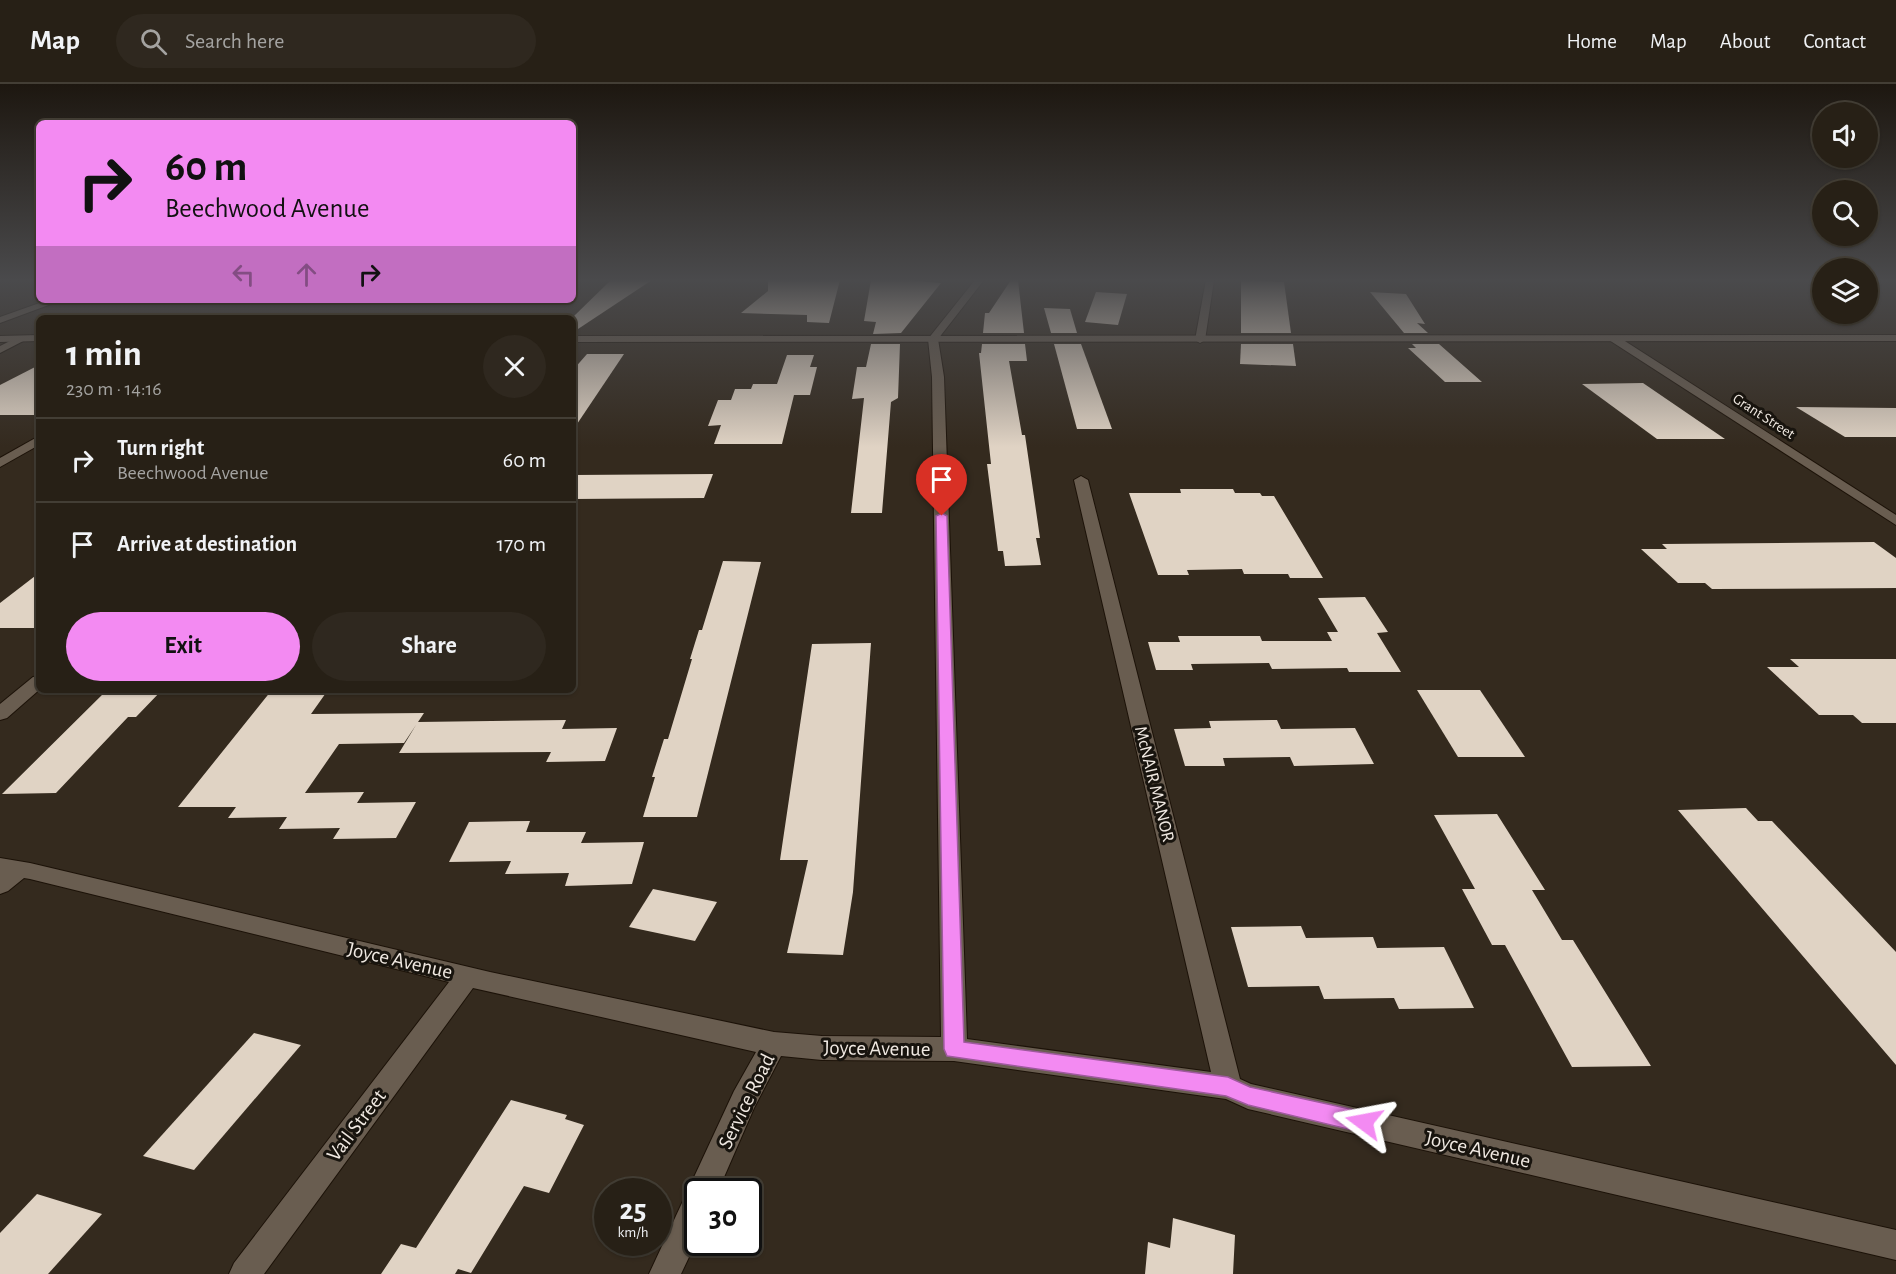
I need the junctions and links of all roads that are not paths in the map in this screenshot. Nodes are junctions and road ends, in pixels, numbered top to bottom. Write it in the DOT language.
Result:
graph roads {
  1 [pos="936,336"];
  2 [pos="1201,336"];
  3 [pos="24,338"];
  4 [pos="36,338"];
  5 [pos="1613,338"];
  6 [pos="1896,338"];
  7 [pos="0,339"];
  8 [pos="576,339"];
  9 [pos="933,339"];
  10 [pos="1200,340"];
  11 [pos="0,350"];
  12 [pos="36,442"];
  13 [pos="0,463"];
  14 [pos="1082,480"];
  15 [pos="1896,521"];
  16 [pos="36,684"];
  17 [pos="0,714"];
  18 [pos="9,868"];
  19 [pos="0,885"];
  20 [pos="468,976"];
  21 [pos="774,1044"];
  22 [pos="954,1049"];
  23 [pos="1228,1087"];
  24 [pos="709,1178"];
  25 [pos="684,1233"];
  26 [pos="1896,1245"];
  27 [pos="244,1274"];
  28 [pos="665,1274"];
  1 -- 9 [label="street"];
  2 -- 10 [label="street"];
  3 -- 4 [label="street"];
  3 -- 7 [label="street"];
  3 -- 11 [label="street"];
  5 -- 6 [label="street"];
  5 -- 10 [label="street"];
  5 -- 15 [label="street, Grant Street"];
  8 -- 9 [label="street"];
  9 -- 10 [label="street"];
  9 -- 22 [label="street"];
  12 -- 13 [label="street"];
  14 -- 23 [label="street, McNAIR MANOR"];
  16 -- 17 [label="street"];
  18 -- 19 [label="street"];
  18 -- 20 [label="street, Joyce Avenue"];
  20 -- 21 [label="street, Joyce Avenue"];
  20 -- 27 [label="street, Vail Street"];
  21 -- 22 [label="street, Joyce Avenue"];
  21 -- 24 [label="street, Service Road"];
  22 -- 23 [label="street, Joyce Avenue"];
  23 -- 26 [label="street, Joyce Avenue"];
  25 -- 28 [label="street"];
}
